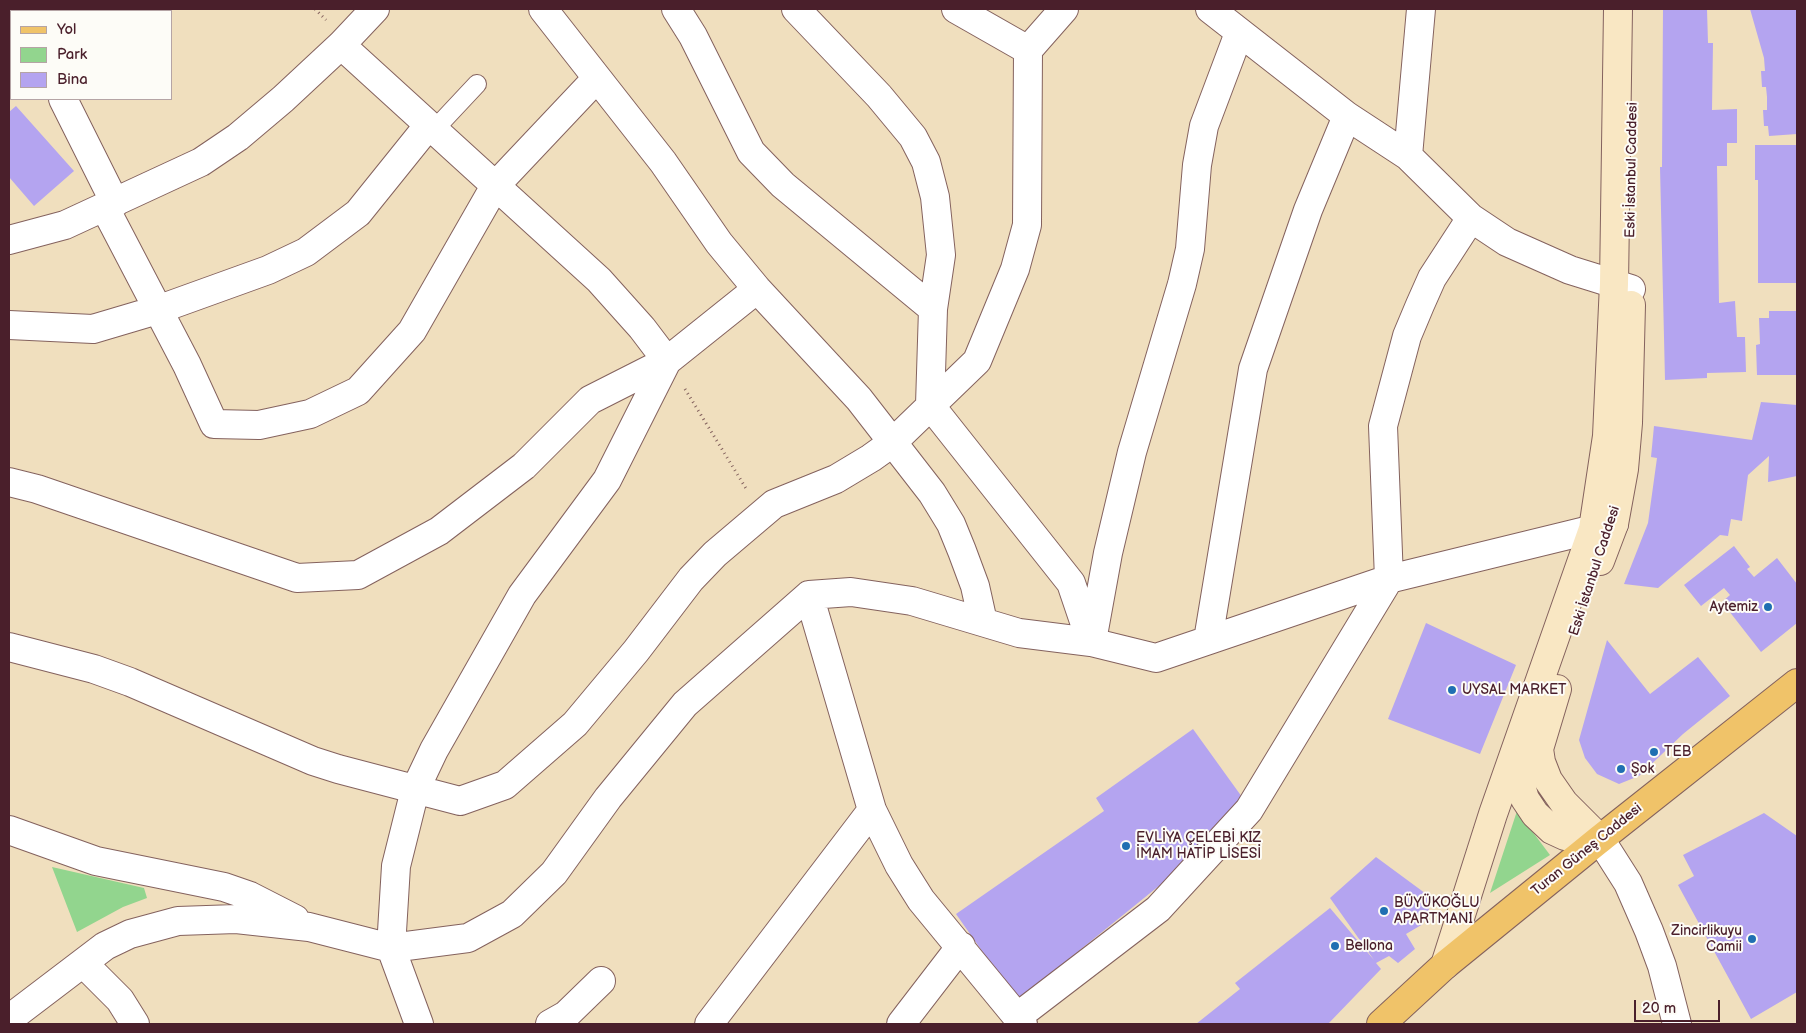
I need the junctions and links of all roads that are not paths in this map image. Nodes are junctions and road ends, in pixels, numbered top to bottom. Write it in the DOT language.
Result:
graph roads {
  1 [pos="375,9"];
  2 [pos="543,9"];
  3 [pos="676,9"];
  4 [pos="796,9"];
  5 [pos="956,9"];
  6 [pos="1064,9"];
  7 [pos="1210,9"];
  8 [pos="1421,9"];
  9 [pos="1618,9"];
  10 [pos="1634,9"];
  11 [pos="1240,33"];
  12 [pos="341,45"];
  13 [pos="1028,50"];
  14 [pos="597,78"];
  15 [pos="477,84"];
  16 [pos="63,100"];
  17 [pos="1347,116"];
  18 [pos="431,128"];
  19 [pos="1408,156"];
  20 [pos="495,186"];
  21 [pos="110,206"];
  22 [pos="1471,218"];
  23 [pos="9,240"];
  24 [pos="1622,286"];
  25 [pos="757,289"];
  26 [pos="933,309"];
  27 [pos="157,310"];
  28 [pos="9,326"];
  29 [pos="667,361"];
  30 [pos="930,405"];
  31 [pos="892,442"];
  32 [pos="9,482"];
  33 [pos="1603,526"];
  34 [pos="1389,579"];
  35 [pos="808,595"];
  36 [pos="983,622"];
  37 [pos="1208,640"];
  38 [pos="1091,642"];
  39 [pos="9,647"];
  40 [pos="1797,682"];
  41 [pos="1518,742"];
  42 [pos="415,790"];
  43 [pos="872,810"];
  44 [pos="9,830"];
  45 [pos="1600,839"];
  46 [pos="309,927"];
  47 [pos="961,946"];
  48 [pos="392,948"];
  49 [pos="83,963"];
  50 [pos="1445,965"];
  51 [pos="602,981"];
  52 [pos="9,1019"];
  53 [pos="1020,1021"];
  54 [pos="135,1024"];
  55 [pos="419,1024"];
  56 [pos="550,1024"];
  57 [pos="708,1024"];
  58 [pos="901,1024"];
  59 [pos="1381,1024"];
  60 [pos="1677,1024"];
  1 -- 12 [label="street"];
  2 -- 14 [label="street"];
  3 -- 26 [label="street"];
  4 -- 26 [label="street"];
  5 -- 13 [label="street"];
  6 -- 13 [label="street"];
  7 -- 11 [label="street"];
  8 -- 19 [label="street"];
  9 -- 24 [label="main road, Eski İstanbul Caddesi"];
  10 -- 24 [label="main road, Eski İstanbul Caddesi"];
  11 -- 17 [label="street"];
  11 -- 38 [label="street"];
  12 -- 18 [label="street"];
  12 -- 21 [label="street"];
  13 -- 30 [label="street"];
  14 -- 20 [label="street"];
  14 -- 25 [label="street"];
  15 -- 18 [label="lane"];
  16 -- 21 [label="street"];
  17 -- 19 [label="street"];
  17 -- 37 [label="street"];
  18 -- 20 [label="street"];
  18 -- 27 [label="street"];
  19 -- 22 [label="street"];
  20 -- 27 [label="street"];
  20 -- 29 [label="street"];
  21 -- 23 [label="street"];
  21 -- 27 [label="street"];
  22 -- 24 [label="street"];
  22 -- 34 [label="street"];
  24 -- 33 [label="main road, Eski İstanbul Caddesi"];
  25 -- 29 [label="street"];
  25 -- 31 [label="street"];
  26 -- 30 [label="street"];
  27 -- 28 [label="street"];
  29 -- 32 [label="street"];
  29 -- 42 [label="street"];
  30 -- 31 [label="street"];
  30 -- 38 [label="street"];
  31 -- 36 [label="street"];
  31 -- 42 [label="street"];
  33 -- 34 [label="street"];
  33 -- 41 [label="main road, Eski İstanbul Caddesi"];
  33 -- 45 [label="main road, Eski İstanbul Caddesi"];
  34 -- 37 [label="street"];
  34 -- 53 [label="street"];
  35 -- 36 [label="street"];
  35 -- 43 [label="street"];
  35 -- 48 [label="street"];
  36 -- 38 [label="street"];
  37 -- 38 [label="street"];
  39 -- 42 [label="street"];
  40 -- 45 [label="main road, Turan Güneş Caddesi"];
  41 -- 45 [label="main road, Eski İstanbul Caddesi"];
  41 -- 50 [label="main road, Eski İstanbul Caddesi"];
  42 -- 48 [label="street"];
  43 -- 47 [label="street"];
  43 -- 57 [label="street"];
  44 -- 46 [label="street"];
  45 -- 50 [label="main road, Turan Güneş Caddesi"];
  45 -- 60 [label="street"];
  46 -- 48 [label="street"];
  46 -- 49 [label="street"];
  47 -- 53 [label="street"];
  47 -- 58 [label="street"];
  48 -- 55 [label="street"];
  49 -- 52 [label="street"];
  49 -- 54 [label="street"];
  50 -- 59 [label="main road, Turan Güneş Caddesi"];
  51 -- 56 [label="street"];
}
